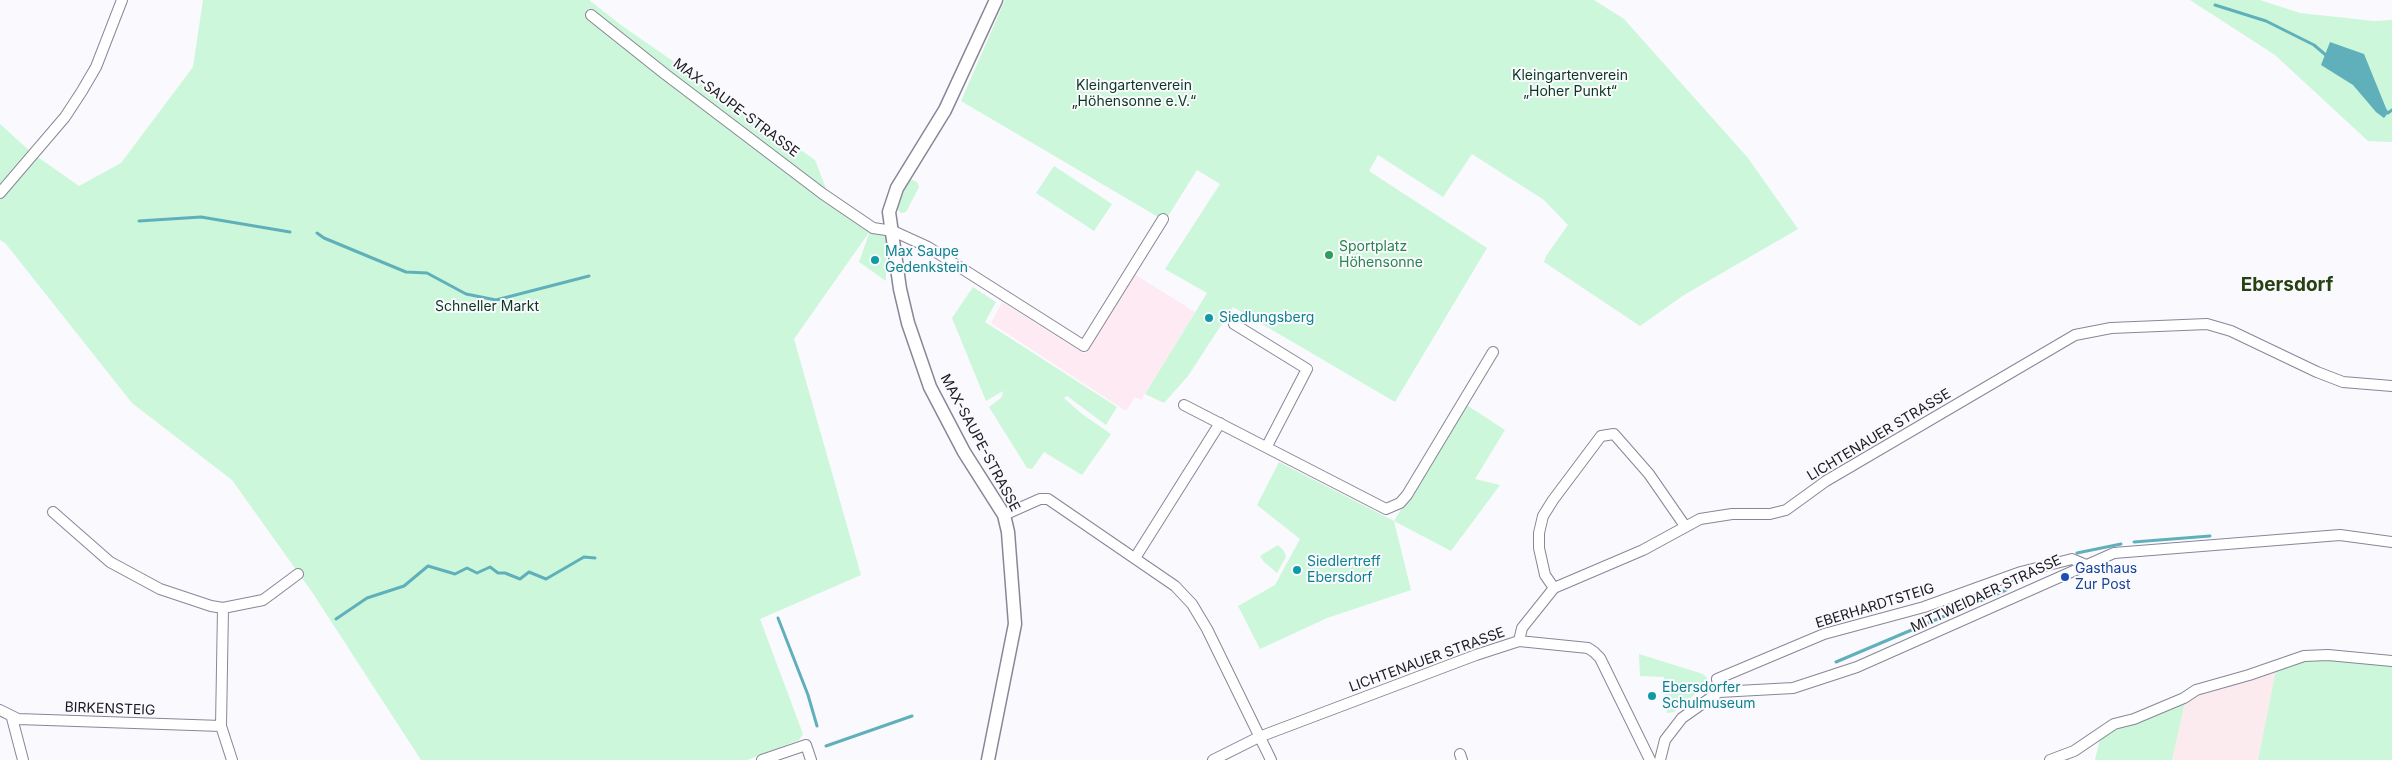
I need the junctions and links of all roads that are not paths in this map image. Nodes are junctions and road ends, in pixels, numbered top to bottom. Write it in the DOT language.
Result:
graph roads {
  1 [pos="122,0"];
  2 [pos="996,0"];
  3 [pos="591,15"];
  4 [pos="0,193"];
  5 [pos="1163,219"];
  6 [pos="893,231"];
  7 [pos="1234,324"];
  8 [pos="1492,352"];
  9 [pos="2392,386"];
  10 [pos="1184,405"];
  11 [pos="1220,423"];
  12 [pos="1267,446"];
  13 [pos="53,512"];
  14 [pos="1004,515"];
  15 [pos="1685,526"];
  16 [pos="2392,542"];
  17 [pos="1135,558"];
  18 [pos="2084,564"];
  19 [pos="298,574"];
  20 [pos="1554,588"];
  21 [pos="224,608"];
  22 [pos="1519,641"];
  23 [pos="2392,661"];
  24 [pos="1719,692"];
  25 [pos="0,710"];
  26 [pos="12,718"];
  27 [pos="221,726"];
  28 [pos="1259,737"];
  29 [pos="23,760"];
  30 [pos="232,760"];
  31 [pos="762,760"];
  32 [pos="811,760"];
  33 [pos="988,760"];
  34 [pos="1213,760"];
  35 [pos="1271,760"];
  36 [pos="1650,760"];
  37 [pos="1660,760"];
  38 [pos="2050,760"];
  1 -- 4 [label="street"];
  2 -- 6 [label="street, MAX-SAUPE-STRASSE"];
  3 -- 6 [label="street, MAX-SAUPE-STRASSE"];
  5 -- 6 [label="street, MAX-SAUPE-STRASSE"];
  6 -- 14 [label="street, MAX-SAUPE-STRASSE"];
  7 -- 12 [label="street"];
  8 -- 12 [label="street"];
  9 -- 15 [label="street, LICHTENAUER STRASSE"];
  10 -- 11 [label="street"];
  11 -- 12 [label="street"];
  11 -- 17 [label="street"];
  13 -- 21 [label="street"];
  14 -- 17 [label="street"];
  14 -- 33 [label="street, MAX-SAUPE-STRASSE"];
  15 -- 20 [label="street, LICHTENAUER STRASSE"];
  15 -- 20 [label="street"];
  16 -- 18 [label="street, MITTWEIDAER STRASSE"];
  17 -- 28 [label="street"];
  18 -- 24 [label="street, MITTWEIDAER STRASSE"];
  18 -- 24 [label="street, EBERHARDTSTEIG"];
  19 -- 21 [label="street"];
  20 -- 22 [label="street, LICHTENAUER STRASSE"];
  21 -- 27 [label="street"];
  22 -- 28 [label="street, LICHTENAUER STRASSE"];
  22 -- 36 [label="street"];
  23 -- 38 [label="street"];
  24 -- 37 [label="street"];
  25 -- 26 [label="street"];
  26 -- 27 [label="street, BIRKENSTEIG"];
  26 -- 29 [label="street"];
  27 -- 30 [label="street"];
  28 -- 34 [label="street, LICHTENAUER STRASSE"];
  28 -- 35 [label="street"];
  31 -- 32 [label="street"];
}
